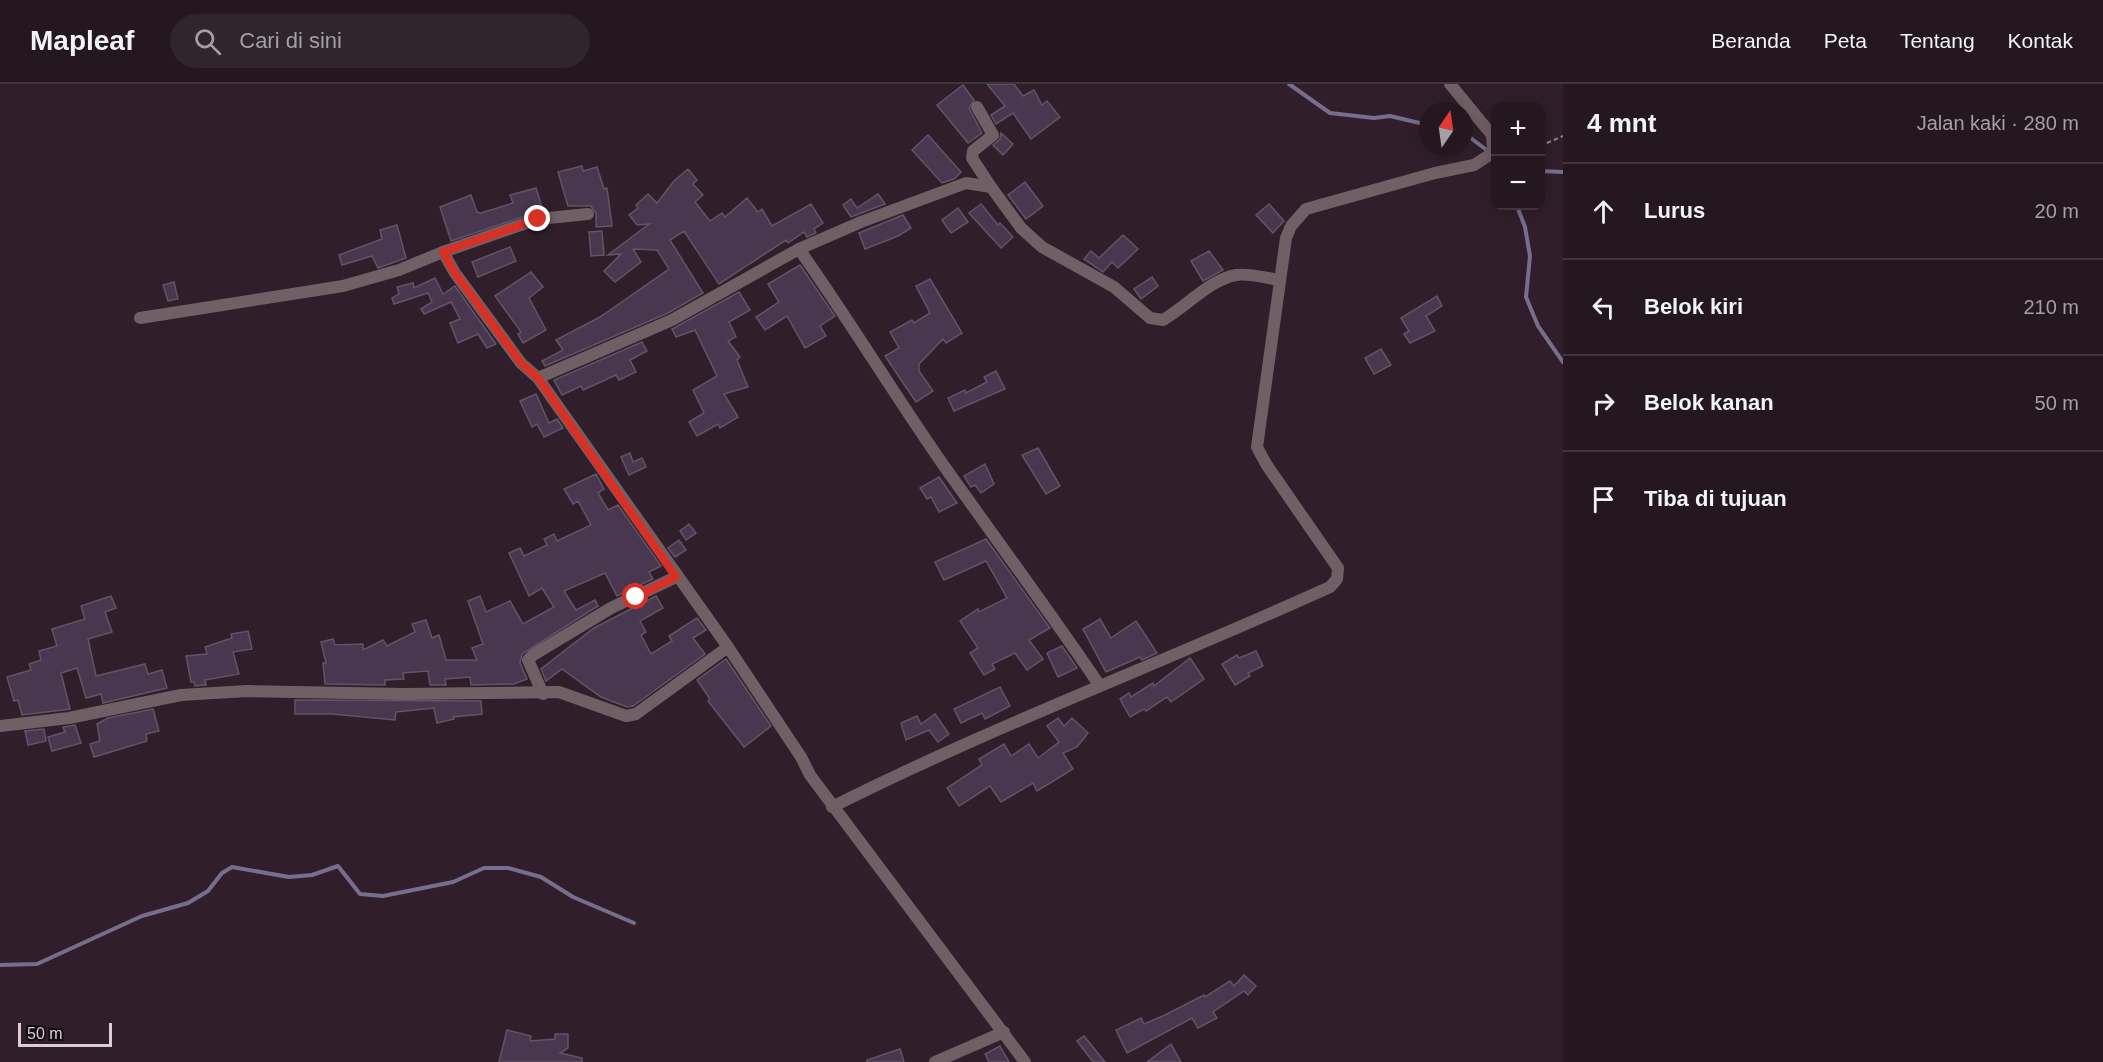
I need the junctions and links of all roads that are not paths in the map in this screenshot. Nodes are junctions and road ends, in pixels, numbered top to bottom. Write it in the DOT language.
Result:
graph roads {
  1 [pos="1450,84"];
  2 [pos="977,107"];
  3 [pos="991,187"];
  4 [pos="588,214"];
  5 [pos="799,249"];
  6 [pos="443,252"];
  7 [pos="1279,280"];
  8 [pos="140,318"];
  9 [pos="538,378"];
  10 [pos="676,577"];
  11 [pos="728,647"];
  12 [pos="1100,686"];
  13 [pos="543,694"];
  14 [pos="0,726"];
  15 [pos="832,807"];
  16 [pos="1004,1032"];
  17 [pos="935,1062"];
  18 [pos="1025,1062"];
  1 -- 7 [label="street"];
  2 -- 3 [label="street"];
  3 -- 5 [label="street"];
  3 -- 7 [label="street"];
  4 -- 6 [label="street"];
  5 -- 9 [label="street"];
  5 -- 12 [label="street"];
  6 -- 8 [label="street"];
  6 -- 9 [label="street"];
  7 -- 12 [label="street"];
  9 -- 10 [label="street"];
  10 -- 11 [label="street"];
  10 -- 13 [label="street"];
  11 -- 13 [label="street"];
  11 -- 15 [label="street"];
  12 -- 15 [label="street"];
  13 -- 14 [label="street"];
  15 -- 16 [label="street"];
  16 -- 17 [label="street"];
  16 -- 18 [label="street"];
}
